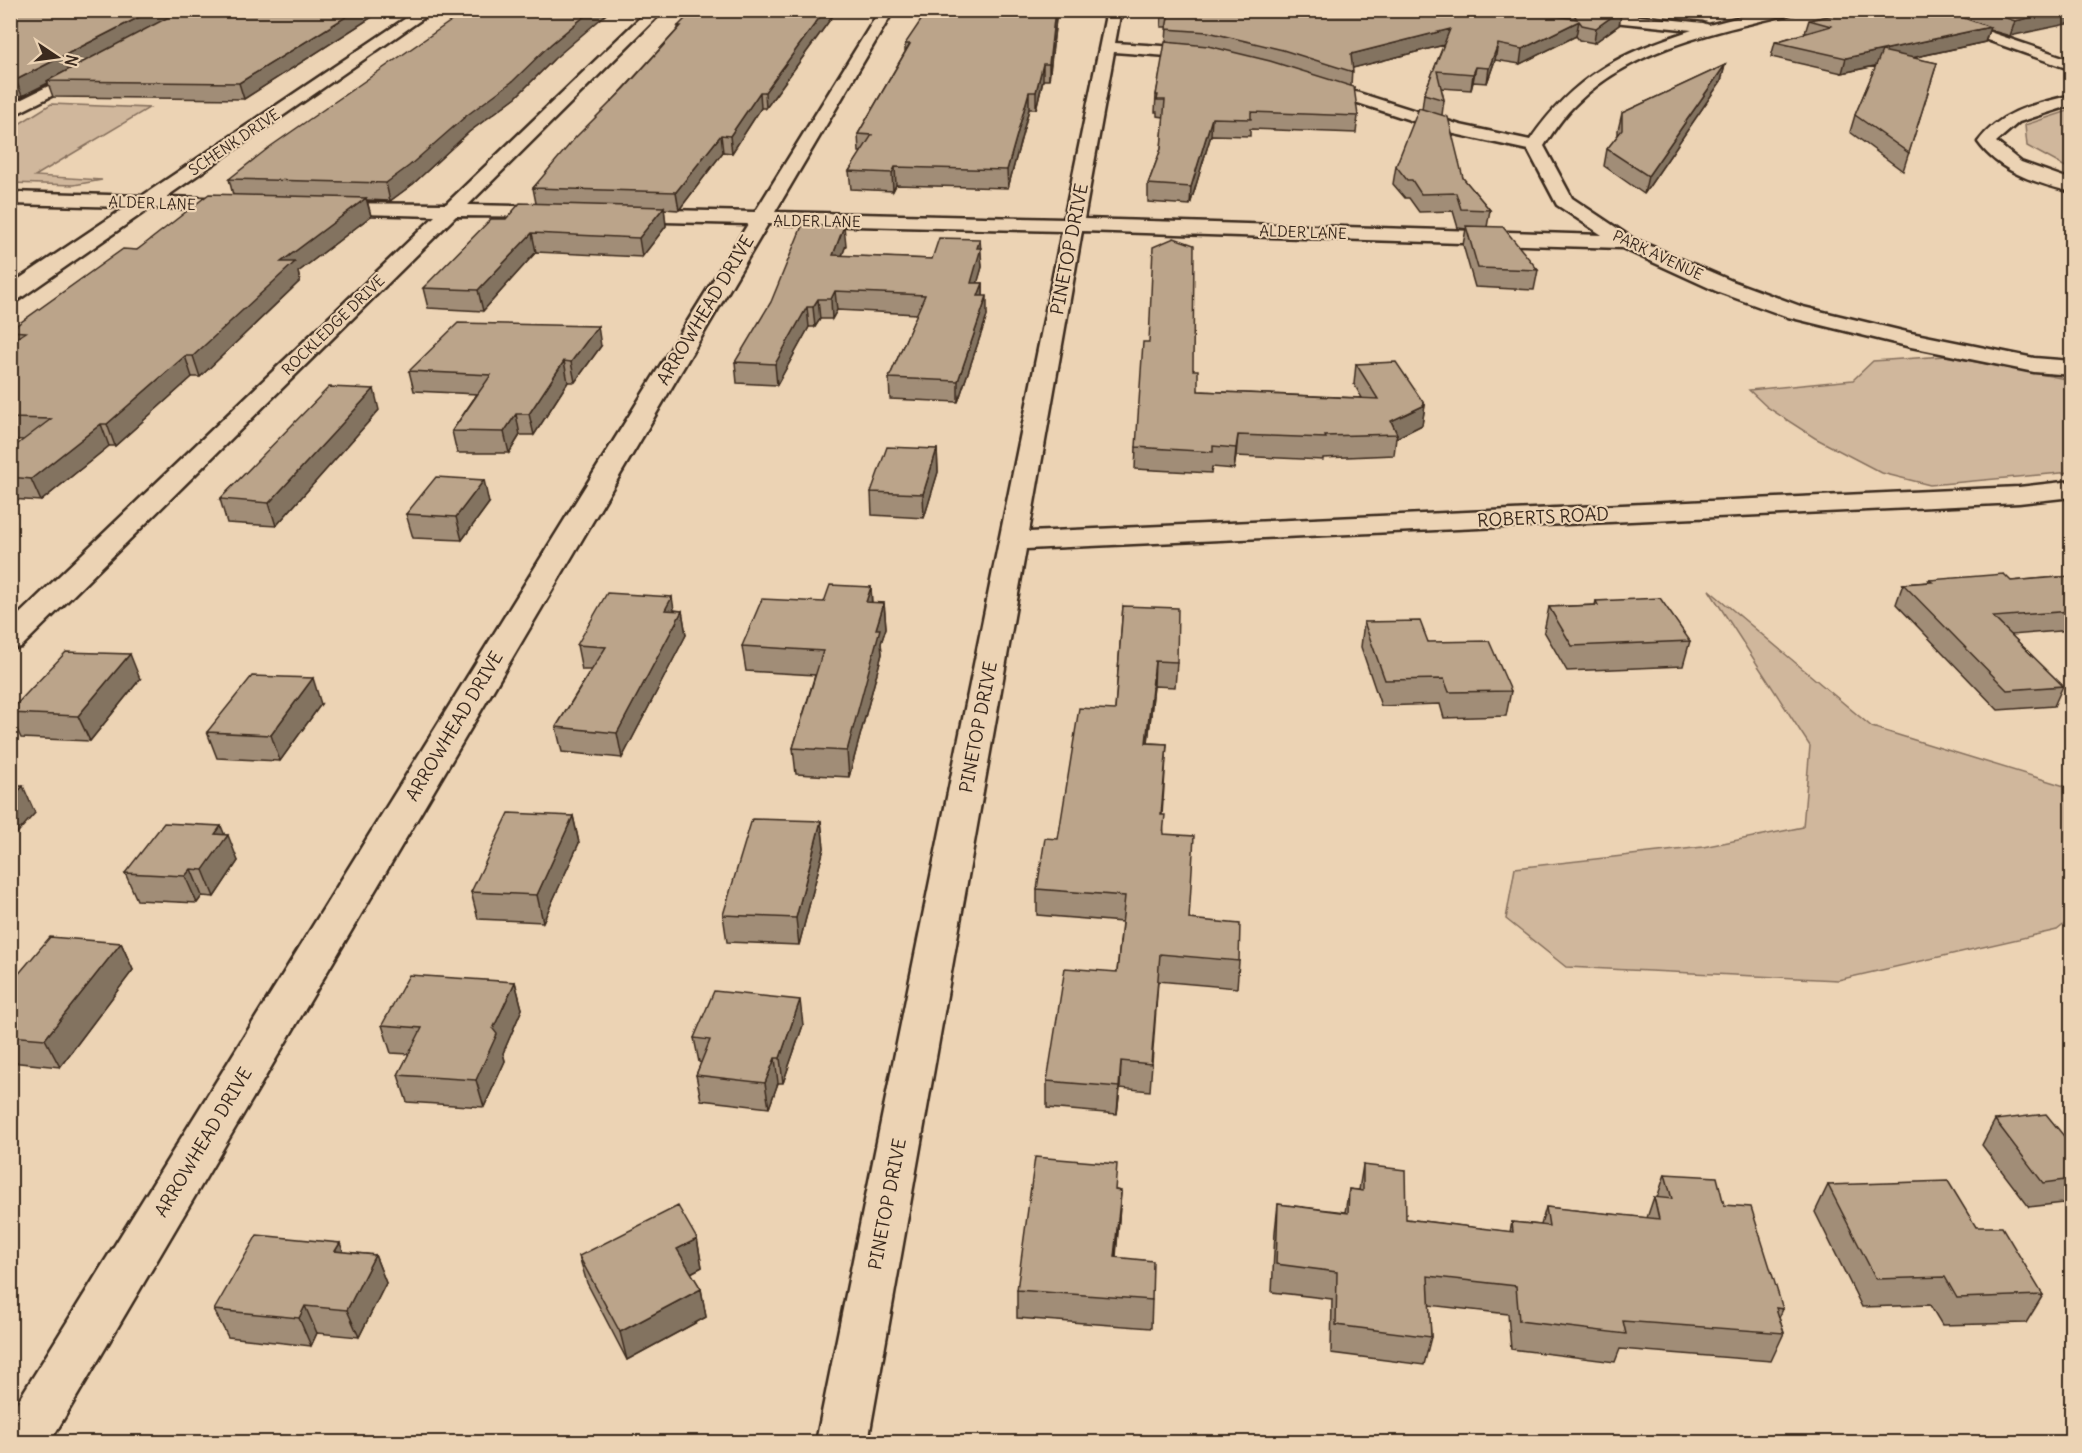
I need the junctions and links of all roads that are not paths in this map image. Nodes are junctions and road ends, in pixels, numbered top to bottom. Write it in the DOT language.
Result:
graph roads {
  1 [pos="428,10"];
  2 [pos="657,10"];
  3 [pos="887,10"];
  4 [pos="1114,10"];
  5 [pos="1534,10"];
  6 [pos="1789,10"];
  7 [pos="1909,10"];
  8 [pos="1717,28"];
  9 [pos="1109,47"];
  10 [pos="1229,59"];
  11 [pos="102,64"];
  12 [pos="2072,65"];
  13 [pos="1298,78"];
  14 [pos="2072,100"];
  15 [pos="10,112"];
  16 [pos="1535,146"];
  17 [pos="2072,186"];
  18 [pos="10,198"];
  19 [pos="145,203"];
  20 [pos="263,205"];
  21 [pos="310,206"];
  22 [pos="452,209"];
  23 [pos="582,214"];
  24 [pos="606,214"];
  25 [pos="760,220"];
  26 [pos="1073,225"];
  27 [pos="1624,242"];
  28 [pos="10,296"];
  29 [pos="2072,368"];
  30 [pos="2072,489"];
  31 [pos="1014,541"];
  32 [pos="10,640"];
  33 [pos="22,1443"];
  34 [pos="842,1443"];
  1 -- 19 [label="street, SCHENK DRIVE"];
  2 -- 22 [label="street, ROCKLEDGE DRIVE"];
  3 -- 25 [label="street, ARROWHEAD DRIVE"];
  4 -- 9 [label="street, PINETOP DRIVE"];
  5 -- 8 [label="street"];
  6 -- 8 [label="street"];
  7 -- 12 [label="street"];
  8 -- 16 [label="street"];
  9 -- 10 [label="street"];
  9 -- 26 [label="street, PINETOP DRIVE"];
  11 -- 15 [label="street"];
  13 -- 16 [label="street"];
  14 -- 17 [label="street"];
  16 -- 27 [label="street, PARK AVENUE"];
  18 -- 19 [label="street, ALDER LANE"];
  19 -- 20 [label="street, ALDER LANE"];
  19 -- 28 [label="street, SCHENK DRIVE"];
  21 -- 22 [label="street"];
  22 -- 23 [label="street"];
  22 -- 32 [label="street, ROCKLEDGE DRIVE"];
  24 -- 25 [label="street, ALDER LANE"];
  25 -- 26 [label="street, ALDER LANE"];
  25 -- 33 [label="street, ARROWHEAD DRIVE"];
  26 -- 27 [label="street, ALDER LANE"];
  26 -- 31 [label="street, PINETOP DRIVE"];
  27 -- 29 [label="street, PARK AVENUE"];
  30 -- 31 [label="street, ROBERTS ROAD"];
  31 -- 34 [label="street, PINETOP DRIVE"];
}
